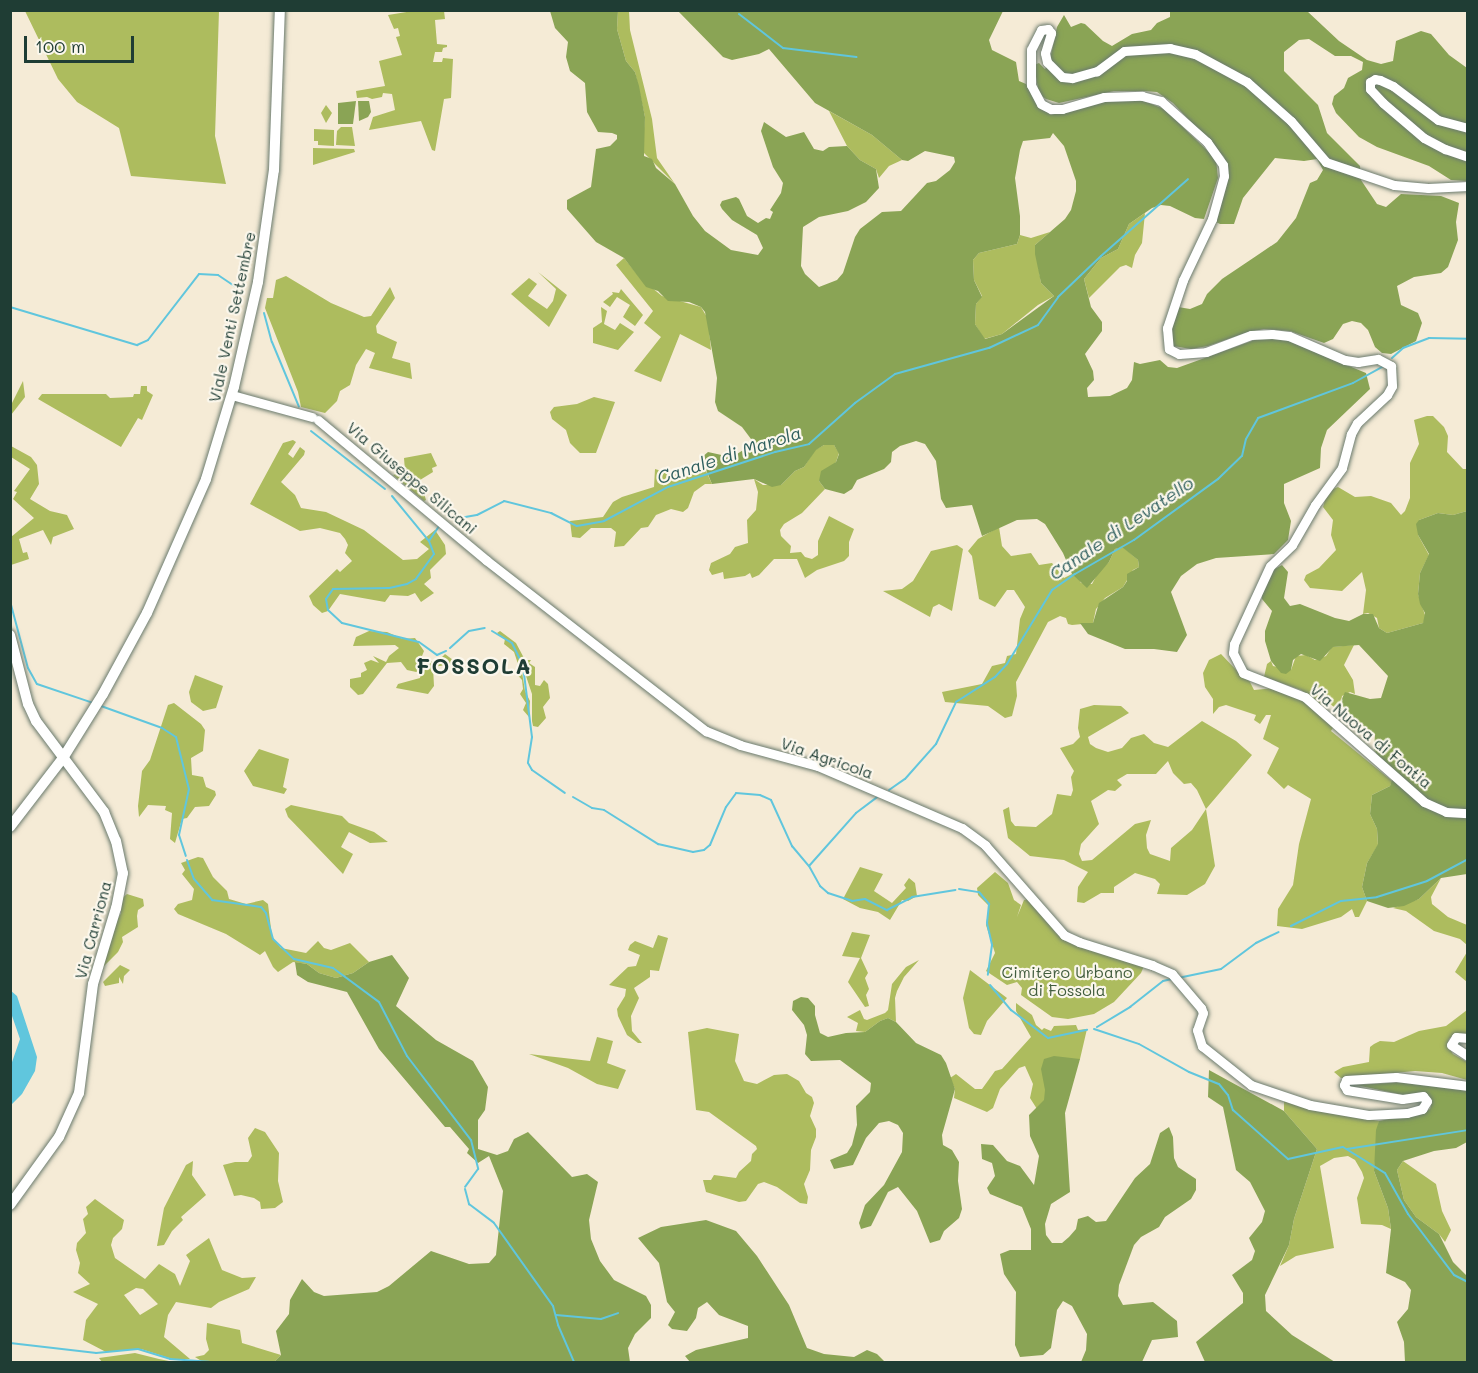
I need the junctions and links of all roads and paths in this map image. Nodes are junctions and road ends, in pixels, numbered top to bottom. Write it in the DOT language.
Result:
graph roads {
  1 [pos="280,10"];
  2 [pos="1467,128"];
  3 [pos="1467,157"];
  4 [pos="1467,186"];
  5 [pos="232,395"];
  6 [pos="486,560"];
  7 [pos="10,635"];
  8 [pos="63,758"];
  9 [pos="1467,813"];
  10 [pos="10,827"];
  11 [pos="1467,1038"];
  12 [pos="1467,1056"];
  13 [pos="1467,1086"];
  14 [pos="10,1205"];
  1 -- 5 [label="main road, Viale Venti Settembre"];
  2 -- 3 [label="street"];
  4 -- 9 [label="street, Via Nuova di Fontia"];
  5 -- 6 [label="street, Via Giuseppe Silicani"];
  5 -- 8 [label="main road, Viale Venti Settembre"];
  6 -- 13 [label="street, Via Agricola"];
  7 -- 8 [label="main road, Via Carriona"];
  8 -- 10 [label="main road, Viale Venti Settembre"];
  8 -- 14 [label="main road, Via Carriona"];
  11 -- 12 [label="street"];
}
